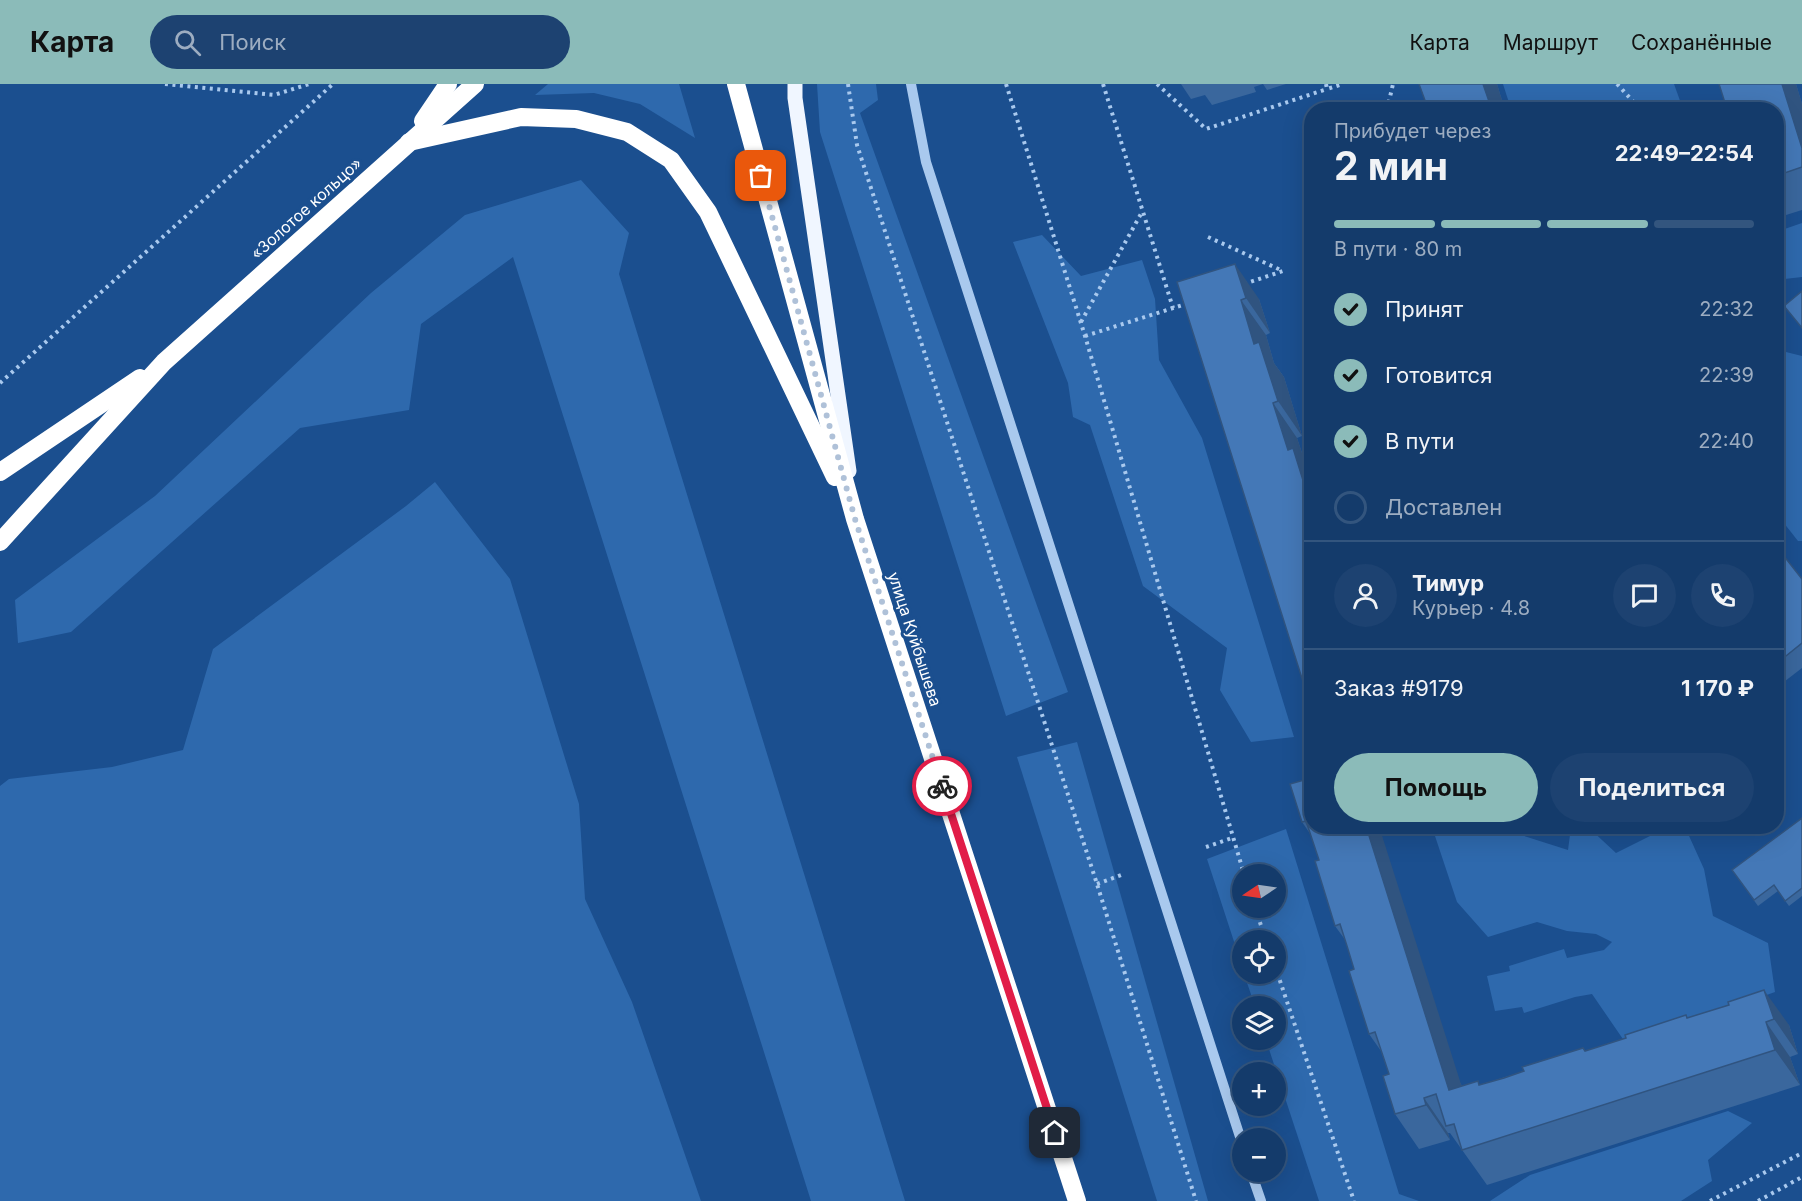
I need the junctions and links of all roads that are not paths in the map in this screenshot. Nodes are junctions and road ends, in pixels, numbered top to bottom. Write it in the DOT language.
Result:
graph roads {
  1 [pos="448,84"];
  2 [pos="475,84"];
  3 [pos="736,84"];
  4 [pos="795,84"];
  5 [pos="911,84"];
  6 [pos="409,142"];
  7 [pos="164,362"];
  8 [pos="0,472"];
  9 [pos="855,519"];
  10 [pos="0,542"];
  11 [pos="1237,1128"];
  12 [pos="1254,1182"];
  13 [pos="1077,1201"];
  14 [pos="1261,1201"];
  1 -- 6 [label="highway"];
  2 -- 6 [label="highway, «Золотое кольцо»"];
  3 -- 9 [label="highway, улица Куйбышева"];
  4 -- 9 [label="main road"];
  5 -- 11 [label="street"];
  6 -- 7 [label="highway, «Золотое кольцо»"];
  6 -- 9 [label="highway"];
  7 -- 8 [label="highway, «Золотое кольцо»"];
  7 -- 10 [label="highway, «Золотое кольцо»"];
  9 -- 13 [label="highway, улица Куйбышева"];
  12 -- 14 [label="street"];
}
